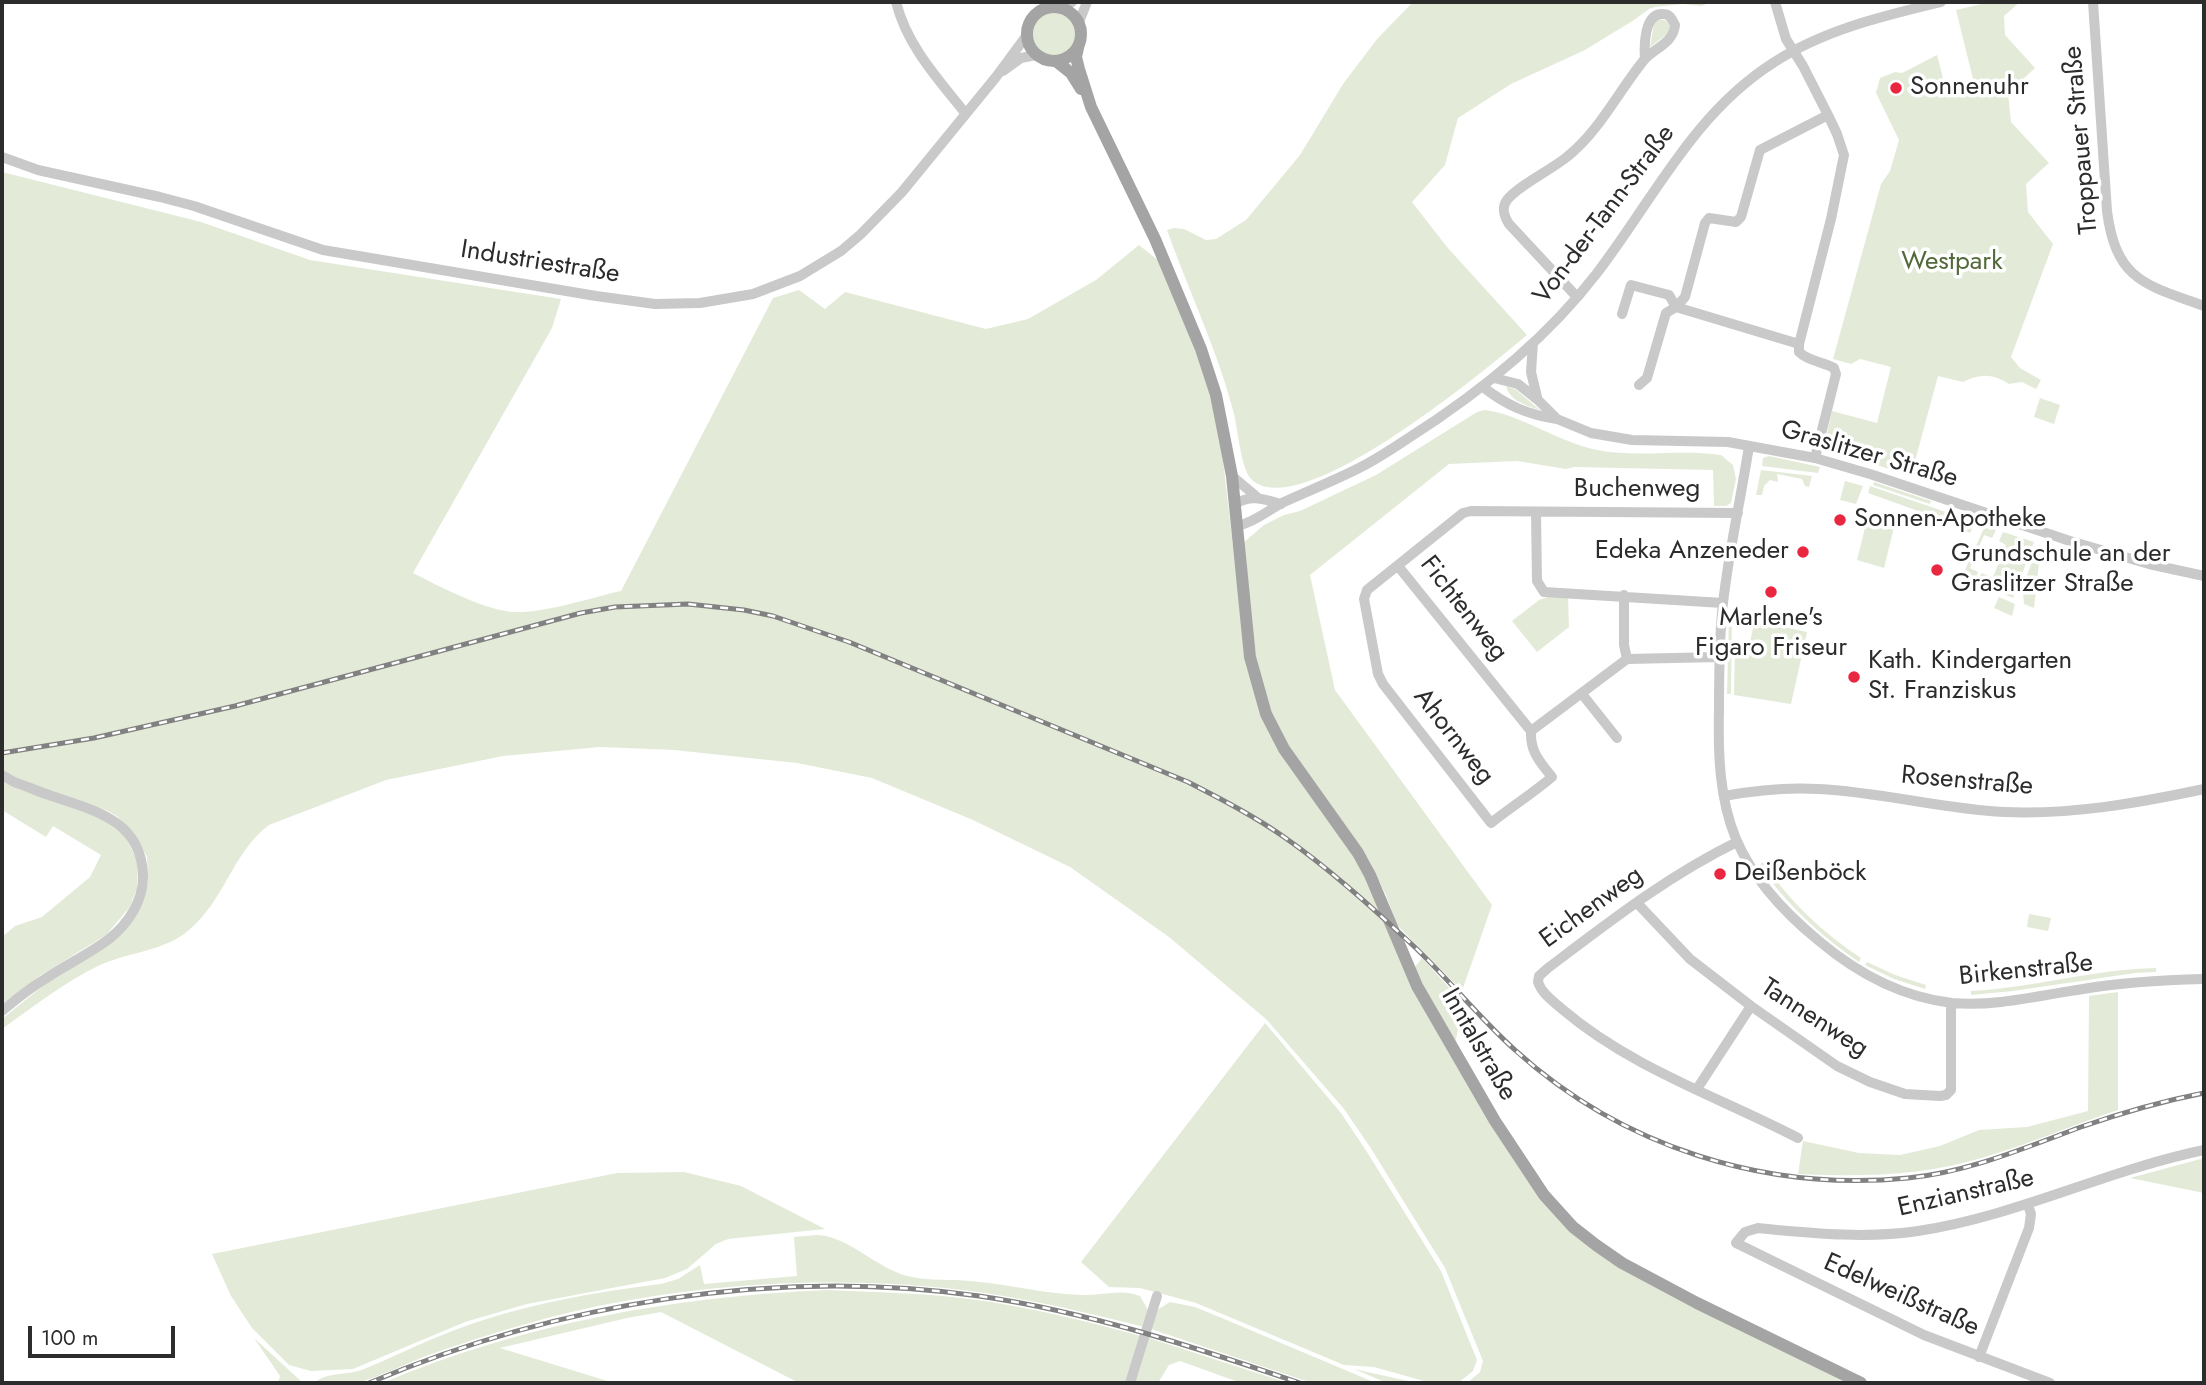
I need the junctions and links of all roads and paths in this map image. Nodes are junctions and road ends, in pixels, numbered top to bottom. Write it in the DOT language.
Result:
graph roads {
  1 [pos="897,2"];
  2 [pos="1031,2"];
  3 [pos="1087,2"];
  4 [pos="1775,2"];
  5 [pos="1941,2"];
  6 [pos="2093,2"];
  7 [pos="1058,4"];
  8 [pos="1034,15"];
  9 [pos="1079,22"];
  10 [pos="1027,35"];
  11 [pos="1078,48"];
  12 [pos="1794,51"];
  13 [pos="1037,55"];
  14 [pos="1645,59"];
  15 [pos="1056,61"];
  16 [pos="996,77"];
  17 [pos="1091,107"];
  18 [pos="965,114"];
  19 [pos="1828,115"];
  20 [pos="2,157"];
  21 [pos="1577,297"];
  22 [pos="2204,306"];
  23 [pos="1676,307"];
  24 [pos="1622,314"];
  25 [pos="1533,343"];
  26 [pos="1799,344"];
  27 [pos="1494,378"];
  28 [pos="1639,385"];
  29 [pos="1483,387"];
  30 [pos="1538,400"];
  31 [pos="1556,419"];
  32 [pos="1749,446"];
  33 [pos="1815,458"];
  34 [pos="1232,476"];
  35 [pos="1257,497"];
  36 [pos="1235,504"];
  37 [pos="1281,504"];
  38 [pos="1536,513"];
  39 [pos="1738,513"];
  40 [pos="1238,526"];
  41 [pos="1398,566"];
  42 [pos="2204,576"];
  43 [pos="1624,595"];
  44 [pos="1723,603"];
  45 [pos="1720,657"];
  46 [pos="1627,659"];
  47 [pos="1582,694"];
  48 [pos="1531,732"];
  49 [pos="1617,738"];
  50 [pos="2,775"];
  51 [pos="2204,789"];
  52 [pos="1724,796"];
  53 [pos="1737,842"];
  54 [pos="1637,903"];
  55 [pos="2204,979"];
  56 [pos="1951,1003"];
  57 [pos="1751,1006"];
  58 [pos="2,1011"];
  59 [pos="1696,1089"];
  60 [pos="1798,1138"];
  61 [pos="2204,1150"];
  62 [pos="2028,1205"];
  63 [pos="1736,1243"];
  64 [pos="1157,1296"];
  65 [pos="1979,1357"];
  66 [pos="1130,1383"];
  67 [pos="1861,1383"];
  68 [pos="2050,1383"];
  1 -- 18 [label="street"];
  2 -- 8 [label="main road"];
  3 -- 9 [label="street"];
  4 -- 12 [label="street"];
  5 -- 12 [label="street, Von-der-Tann-Straße"];
  6 -- 22 [label="street, Troppauer Straße"];
  7 -- 8 [label="main road"];
  7 -- 9 [label="main road"];
  8 -- 10 [label="main road"];
  9 -- 11 [label="main road"];
  10 -- 13 [label="main road"];
  10 -- 16 [label="street, Industriestraße"];
  11 -- 15 [label="main road"];
  11 -- 17 [label="main road"];
  12 -- 19 [label="street"];
  12 -- 21 [label="street, Von-der-Tann-Straße"];
  13 -- 15 [label="main road"];
  13 -- 16 [label="street, Industriestraße"];
  14 -- 21 [label="street"];
  15 -- 17 [label="main road"];
  16 -- 18 [label="street, Industriestraße"];
  17 -- 34 [label="main road, Inntalstraße"];
  18 -- 20 [label="street, Industriestraße"];
  19 -- 23 [label="street"];
  19 -- 26 [label="street"];
  21 -- 25 [label="street, Von-der-Tann-Straße"];
  23 -- 24 [label="street"];
  23 -- 26 [label="street"];
  23 -- 28 [label="street"];
  25 -- 27 [label="street, Von-der-Tann-Straße"];
  25 -- 30 [label="street"];
  26 -- 33 [label="street"];
  27 -- 29 [label="street, Von-der-Tann-Straße"];
  27 -- 30 [label="street, Graslitzer Straße"];
  29 -- 31 [label="street, Graslitzer Straße"];
  29 -- 37 [label="street, Von-der-Tann-Straße"];
  30 -- 31 [label="street, Graslitzer Straße"];
  31 -- 32 [label="street, Graslitzer Straße"];
  32 -- 33 [label="street, Graslitzer Straße"];
  32 -- 39 [label="street, Birkenstraße"];
  33 -- 42 [label="street, Graslitzer Straße"];
  34 -- 35 [label="street"];
  34 -- 36 [label="main road, Inntalstraße"];
  35 -- 36 [label="street"];
  35 -- 37 [label="street"];
  36 -- 40 [label="main road, Inntalstraße"];
  37 -- 40 [label="street, Von-der-Tann-Straße"];
  38 -- 39 [label="street, Buchenweg"];
  38 -- 41 [label="street, Fichtenweg"];
  38 -- 43 [label="street"];
  39 -- 44 [label="street, Birkenstraße"];
  40 -- 67 [label="main road, Inntalstraße"];
  41 -- 48 [label="street, Fichtenweg"];
  41 -- 48 [label="street, Ahornweg"];
  43 -- 44 [label="street"];
  43 -- 46 [label="street"];
  44 -- 45 [label="street, Birkenstraße"];
  45 -- 46 [label="street"];
  45 -- 52 [label="street, Birkenstraße"];
  46 -- 47 [label="street"];
  47 -- 48 [label="street"];
  47 -- 49 [label="street"];
  50 -- 58 [label="street"];
  51 -- 52 [label="street, Rosenstraße"];
  52 -- 53 [label="street, Birkenstraße"];
  53 -- 54 [label="street, Eichenweg"];
  53 -- 56 [label="street, Birkenstraße"];
  54 -- 57 [label="street, Tannenweg"];
  54 -- 59 [label="street, Eichenweg"];
  55 -- 56 [label="street, Birkenstraße"];
  56 -- 57 [label="street, Tannenweg"];
  57 -- 59 [label="street"];
  59 -- 60 [label="street, Eichenweg"];
  61 -- 62 [label="street, Enzianstraße"];
  62 -- 63 [label="street, Enzianstraße"];
  62 -- 65 [label="street"];
  63 -- 65 [label="street, Edelweißstraße"];
  64 -- 66 [label="street"];
  65 -- 68 [label="street, Edelweißstraße"];
}
